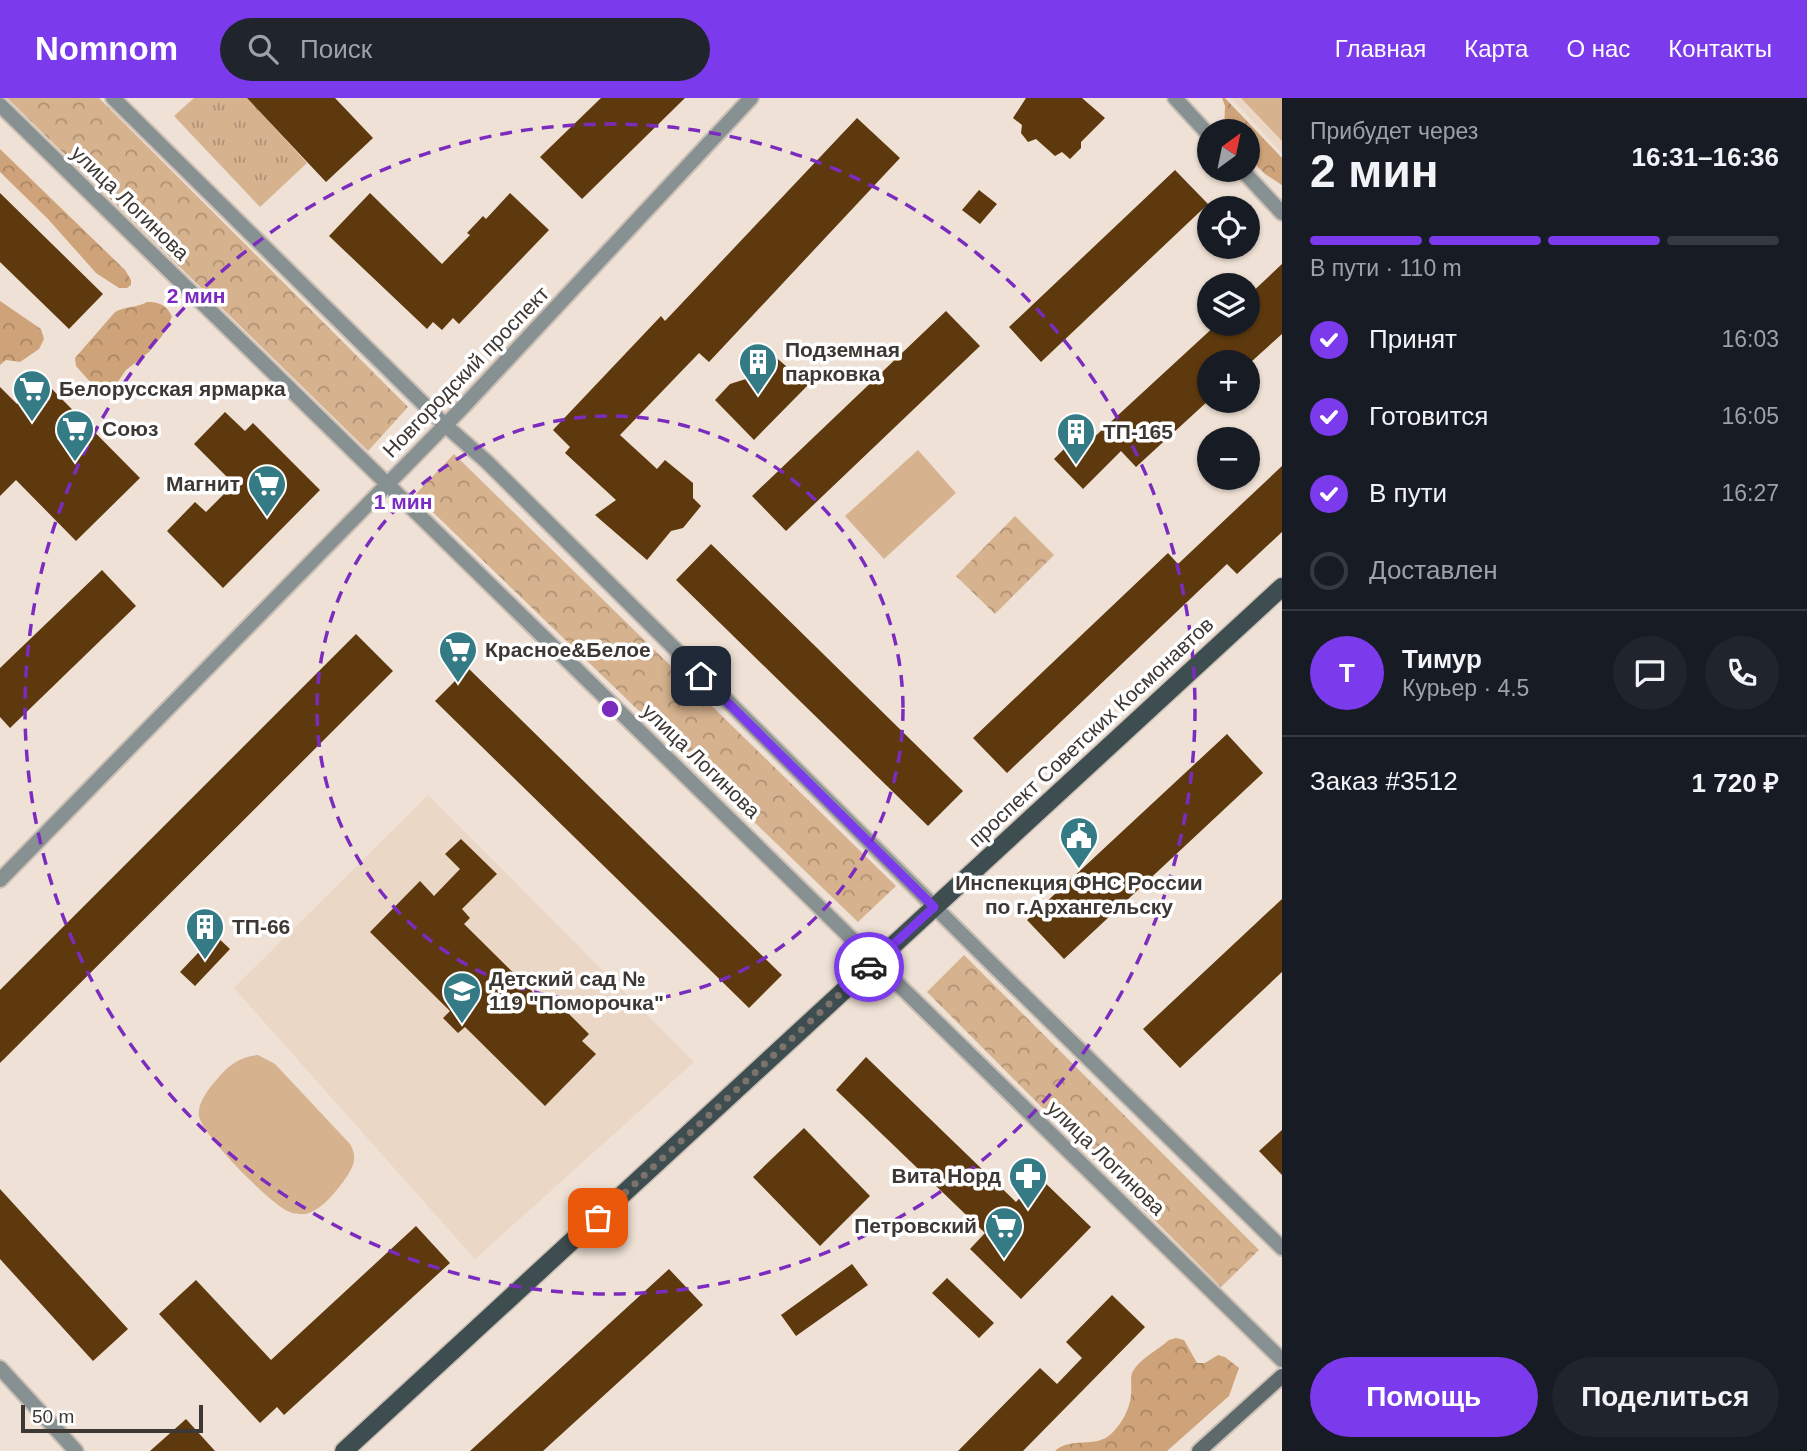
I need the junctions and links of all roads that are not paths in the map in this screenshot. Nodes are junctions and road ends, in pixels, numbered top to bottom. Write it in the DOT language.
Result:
graph roads {
  1 [pos="113,98"];
  2 [pos="751,98"];
  3 [pos="1175,98"];
  4 [pos="0,105"];
  5 [pos="1197,122"];
  6 [pos="1253,182"];
  7 [pos="1282,213"];
  8 [pos="445,425"];
  9 [pos="387,484"];
  10 [pos="1282,587"];
  11 [pos="0,880"];
  12 [pos="934,907"];
  13 [pos="876,962"];
  14 [pos="1282,1248"];
  15 [pos="1282,1360"];
  16 [pos="0,1368"];
  17 [pos="1282,1377"];
  18 [pos="76,1451"];
  19 [pos="344,1451"];
  20 [pos="1199,1451"];
  1 -- 8 [label="street"];
  2 -- 8 [label="street, Новгородский проспект"];
  3 -- 5 [label="street"];
  4 -- 9 [label="street, улица Логинова"];
  6 -- 7 [label="street"];
  8 -- 9 [label="street, Новгородский проспект"];
  8 -- 12 [label="street"];
  9 -- 11 [label="street, Новгородский проспект"];
  9 -- 13 [label="street, улица Логинова"];
  10 -- 12 [label="main road, проспект Советских Космонавтов"];
  12 -- 13 [label="main road, проспект Советских Космонавтов"];
  12 -- 14 [label="street"];
  13 -- 15 [label="street, улица Логинова"];
  13 -- 19 [label="main road, проспект Советских Космонавтов"];
  16 -- 18 [label="street"];
  17 -- 20 [label="main road"];
}
